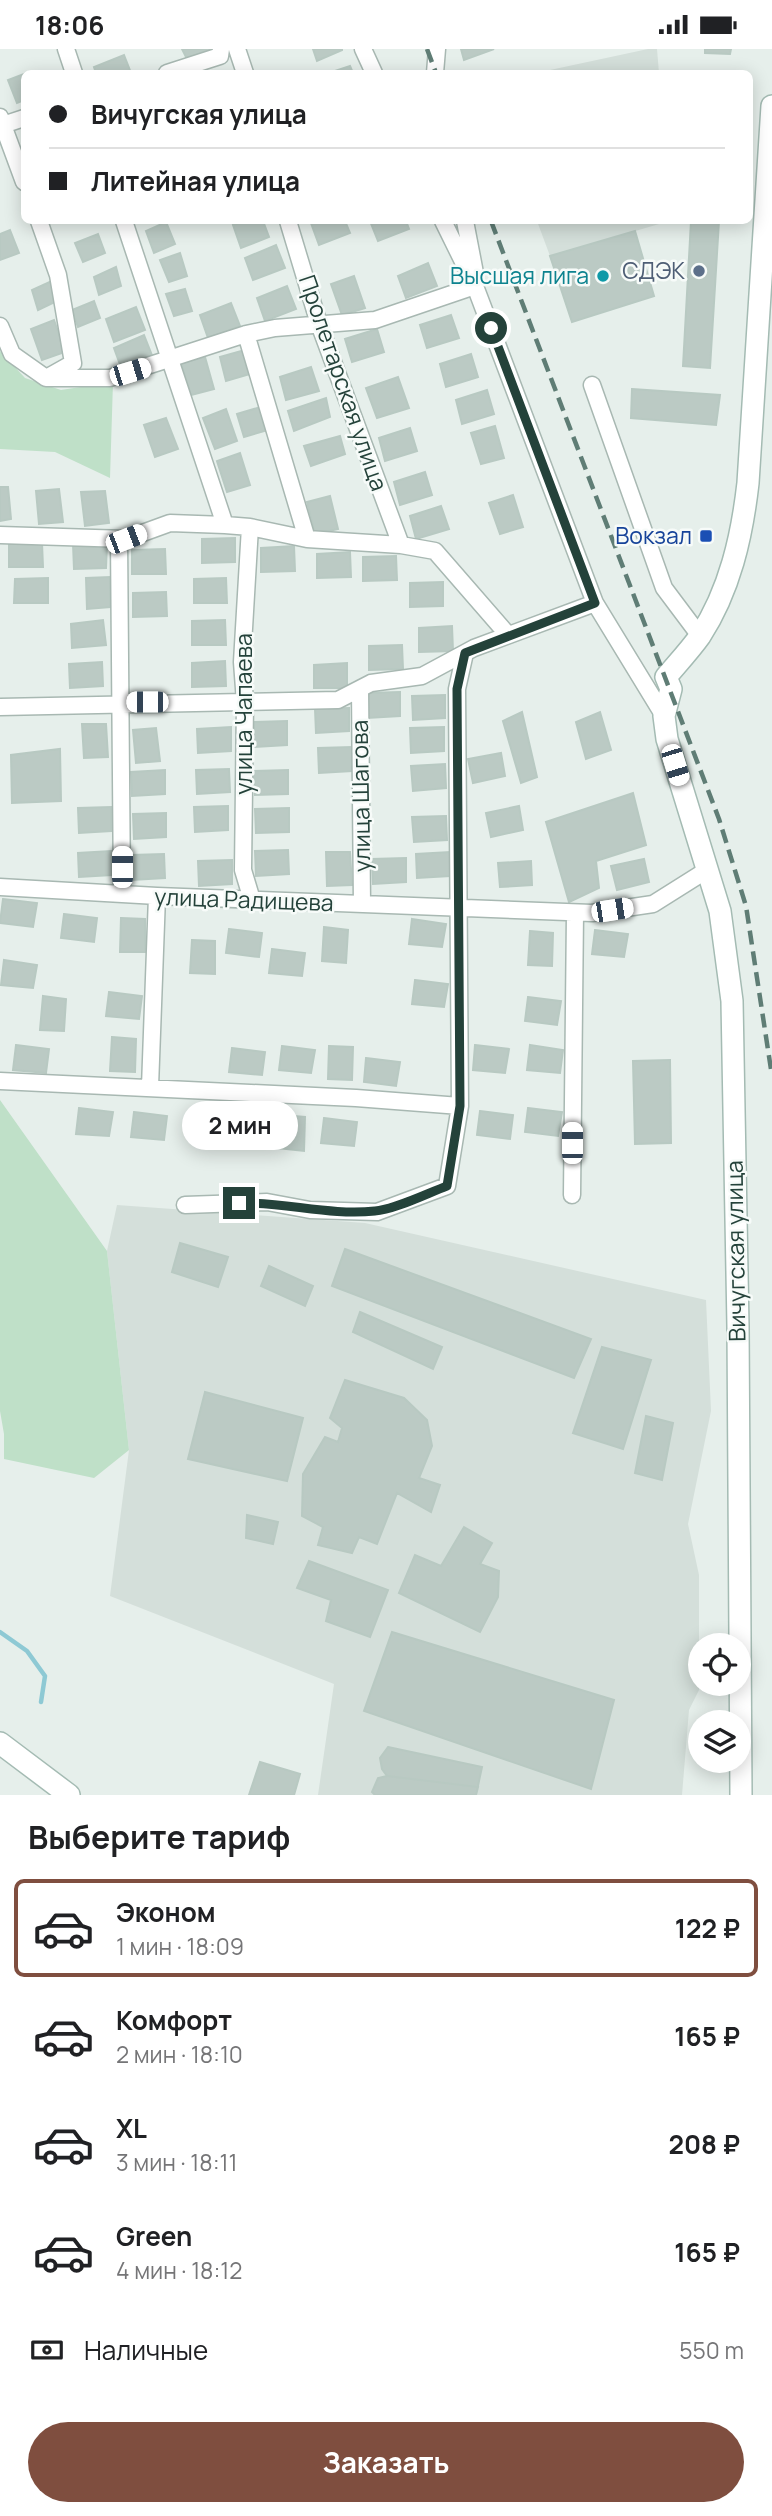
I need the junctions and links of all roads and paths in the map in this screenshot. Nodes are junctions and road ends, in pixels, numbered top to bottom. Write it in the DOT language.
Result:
graph roads {
  1 [pos="66,49"];
  2 [pos="221,49"];
  3 [pos="237,49"];
  4 [pos="363,49"];
  5 [pos="437,49"];
  6 [pos="73,70"];
  7 [pos="177,70"];
  8 [pos="244,70"];
  9 [pos="373,70"];
  10 [pos="435,70"];
  11 [pos="772,106"];
  12 [pos="21,119"];
  13 [pos="1,123"];
  14 [pos="21,175"];
  15 [pos="39,224"];
  16 [pos="125,224"];
  17 [pos="289,224"];
  18 [pos="444,224"];
  19 [pos="466,224"];
  20 [pos="475,286"];
  21 [pos="481,303"];
  22 [pos="319,324"];
  23 [pos="0,326"];
  24 [pos="246,334"];
  25 [pos="170,360"];
  26 [pos="46,378"];
  27 [pos="592,385"];
  28 [pos="225,525"];
  29 [pos="250,527"];
  30 [pos="0,535"];
  31 [pos="119,539"];
  32 [pos="307,540"];
  33 [pos="401,545"];
  34 [pos="595,603"];
  35 [pos="508,635"];
  36 [pos="699,636"];
  37 [pos="465,653"];
  38 [pos="360,689"];
  39 [pos="245,702"];
  40 [pos="122,703"];
  41 [pos="0,707"];
  42 [pos="664,716"];
  43 [pos="707,870"];
  44 [pos="0,887"];
  45 [pos="122,894"];
  46 [pos="157,896"];
  47 [pos="252,900"];
  48 [pos="362,904"];
  49 [pos="453,908"];
  50 [pos="575,913"];
  51 [pos="0,1081"];
  52 [pos="149,1087"];
  53 [pos="460,1106"];
  54 [pos="572,1195"];
  55 [pos="185,1205"];
  56 [pos="0,1742"];
  57 [pos="69,1795"];
  58 [pos="741,1795"];
  1 -- 6 [label="street"];
  2 -- 7 [label="street"];
  3 -- 8 [label="street"];
  4 -- 9 [label="street"];
  5 -- 10 [label="street"];
  11 -- 36 [label="main road, Вичугская улица"];
  12 -- 13 [label="street"];
  13 -- 14 [label="street"];
  15 -- 26 [label="street"];
  16 -- 25 [label="street"];
  17 -- 22 [label="street, Пролетарская улица"];
  18 -- 20 [label="street, Вичугская улица"];
  19 -- 21 [label="street"];
  20 -- 21 [label="street, Вичугская улица"];
  20 -- 22 [label="street"];
  21 -- 34 [label="street, Вичугская улица"];
  22 -- 24 [label="street"];
  22 -- 33 [label="street, Пролетарская улица"];
  23 -- 26 [label="street"];
  24 -- 25 [label="street"];
  24 -- 32 [label="street"];
  25 -- 26 [label="street"];
  25 -- 28 [label="street"];
  27 -- 36 [label="street"];
  28 -- 29 [label="street"];
  28 -- 31 [label="street"];
  29 -- 32 [label="street"];
  29 -- 39 [label="street, улица Чапаева"];
  30 -- 31 [label="street"];
  31 -- 40 [label="street"];
  32 -- 33 [label="street"];
  33 -- 35 [label="street"];
  34 -- 35 [label="street"];
  34 -- 42 [label="street, Вичугская улица"];
  35 -- 37 [label="street"];
  36 -- 42 [label="main road, Вичугская улица"];
  37 -- 38 [label="street"];
  37 -- 49 [label="street"];
  38 -- 39 [label="street"];
  38 -- 48 [label="street, улица Шагова"];
  39 -- 40 [label="street"];
  39 -- 47 [label="street, улица Чапаева"];
  40 -- 41 [label="street"];
  40 -- 45 [label="street"];
  42 -- 43 [label="main road, Вичугская улица"];
  43 -- 50 [label="street, улица Радищева"];
  43 -- 58 [label="main road, Вичугская улица"];
  44 -- 45 [label="street, улица Радищева"];
  45 -- 46 [label="street, улица Радищева"];
  46 -- 47 [label="street, улица Радищева"];
  46 -- 52 [label="street"];
  47 -- 48 [label="street, улица Радищева"];
  48 -- 49 [label="street, улица Радищева"];
  49 -- 50 [label="street, улица Радищева"];
  49 -- 53 [label="street"];
  50 -- 54 [label="street"];
  51 -- 52 [label="street"];
  52 -- 53 [label="street"];
  53 -- 55 [label="street"];
  56 -- 57 [label="main road"];
}
